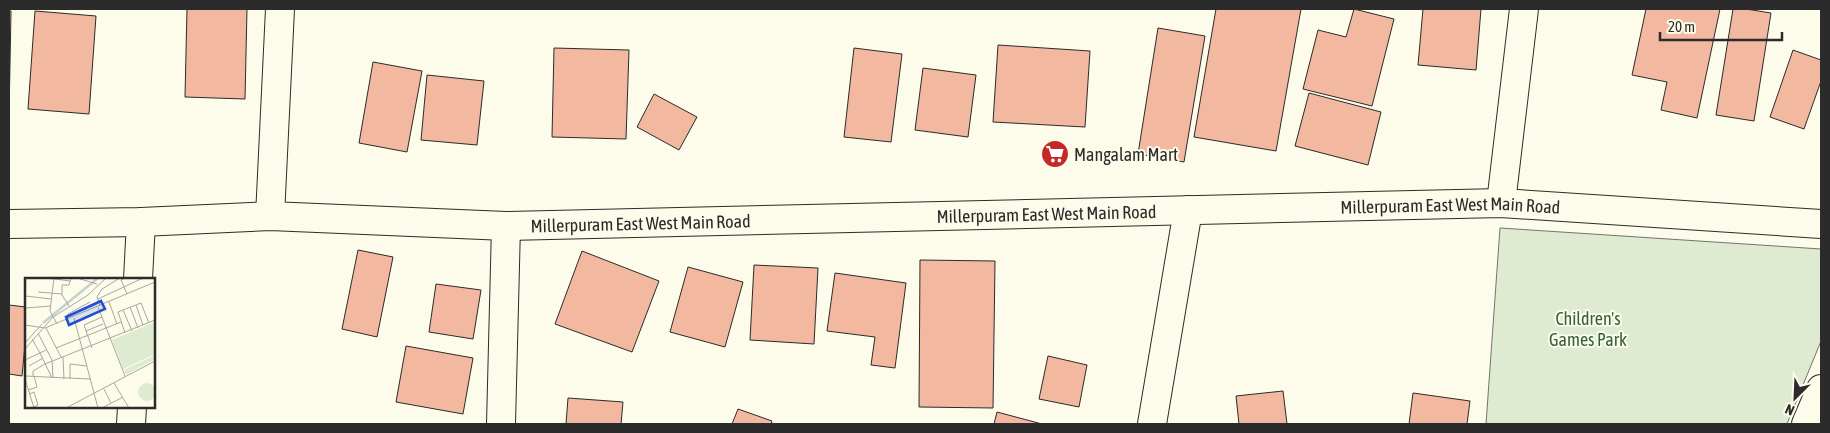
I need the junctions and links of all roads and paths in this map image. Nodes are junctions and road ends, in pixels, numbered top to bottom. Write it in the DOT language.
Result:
graph roads {
  1 [pos="280,9"];
  2 [pos="1524,9"];
  3 [pos="1501,202"];
  4 [pos="1188,210"];
  5 [pos="270,216"];
  6 [pos="141,222"];
  7 [pos="9,224"];
  8 [pos="1821,224"];
  9 [pos="506,226"];
  10 [pos="138,278"];
  11 [pos="1821,389"];
  12 [pos="132,408"];
  13 [pos="131,424"];
  14 [pos="501,424"];
  15 [pos="1152,424"];
  16 [pos="1806,424"];
  1 -- 5 [label="street"];
  2 -- 3 [label="street"];
  3 -- 4 [label="street, Millerpuram East West Main Road"];
  3 -- 8 [label="street, Millerpuram East West Main Road"];
  4 -- 9 [label="street, Millerpuram East West Main Road"];
  4 -- 15 [label="street"];
  5 -- 6 [label="street, Millerpuram East West Main Road"];
  5 -- 9 [label="street, Millerpuram East West Main Road"];
  6 -- 7 [label="street, Millerpuram East West Main Road"];
  6 -- 10 [label="street"];
  9 -- 14 [label="street"];
  11 -- 16 [label="street"];
  12 -- 13 [label="street"];
}
